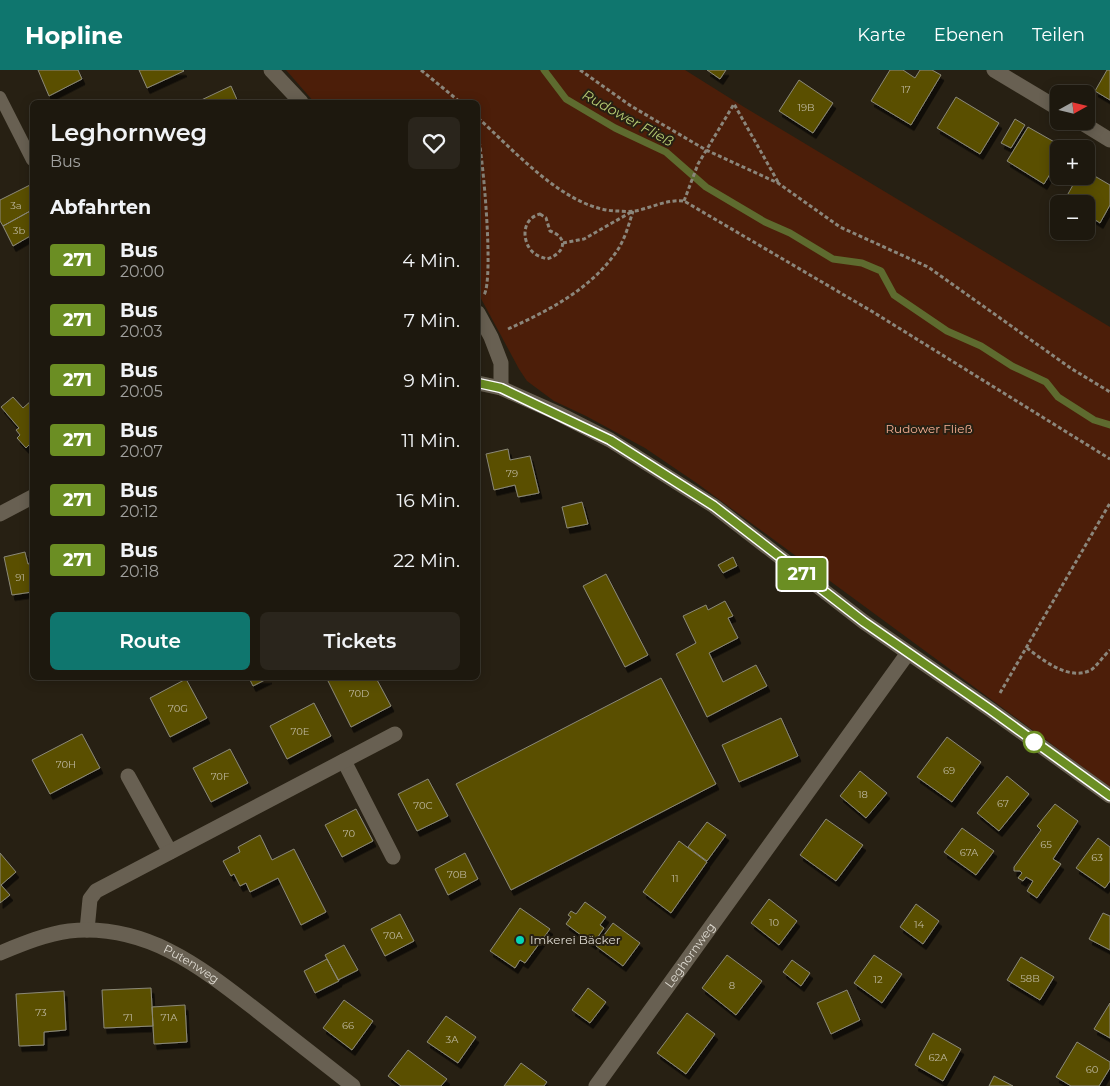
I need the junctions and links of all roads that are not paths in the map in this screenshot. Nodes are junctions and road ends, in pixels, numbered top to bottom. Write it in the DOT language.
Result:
graph roads {
  1 [pos="271,70"];
  2 [pos="994,70"];
  3 [pos="0,97"];
  4 [pos="299,100"];
  5 [pos="1050,104"];
  6 [pos="1094,130"];
  7 [pos="1110,140"];
  8 [pos="30,156"];
  9 [pos="480,317"];
  10 [pos="480,383"];
  11 [pos="501,388"];
  12 [pos="30,498"];
  13 [pos="0,514"];
  14 [pos="908,653"];
  15 [pos="395,734"];
  16 [pos="344,761"];
  17 [pos="128,776"];
  18 [pos="1110,796"];
  19 [pos="170,852"];
  20 [pos="393,857"];
  21 [pos="87,930"];
  22 [pos="0,953"];
  23 [pos="353,1086"];
  24 [pos="596,1086"];
  1 -- 4 [label="street"];
  2 -- 5 [label="street"];
  3 -- 8 [label="lane"];
  6 -- 7 [label="street"];
  9 -- 11 [label="street"];
  10 -- 11 [label="street"];
  11 -- 14 [label="street"];
  12 -- 13 [label="street"];
  14 -- 18 [label="street"];
  14 -- 24 [label="street, Leghornweg"];
  15 -- 16 [label="street"];
  16 -- 19 [label="street"];
  16 -- 20 [label="street"];
  17 -- 19 [label="street"];
  19 -- 21 [label="street"];
  21 -- 22 [label="street, Putenweg"];
  21 -- 23 [label="street, Putenweg"];
}
